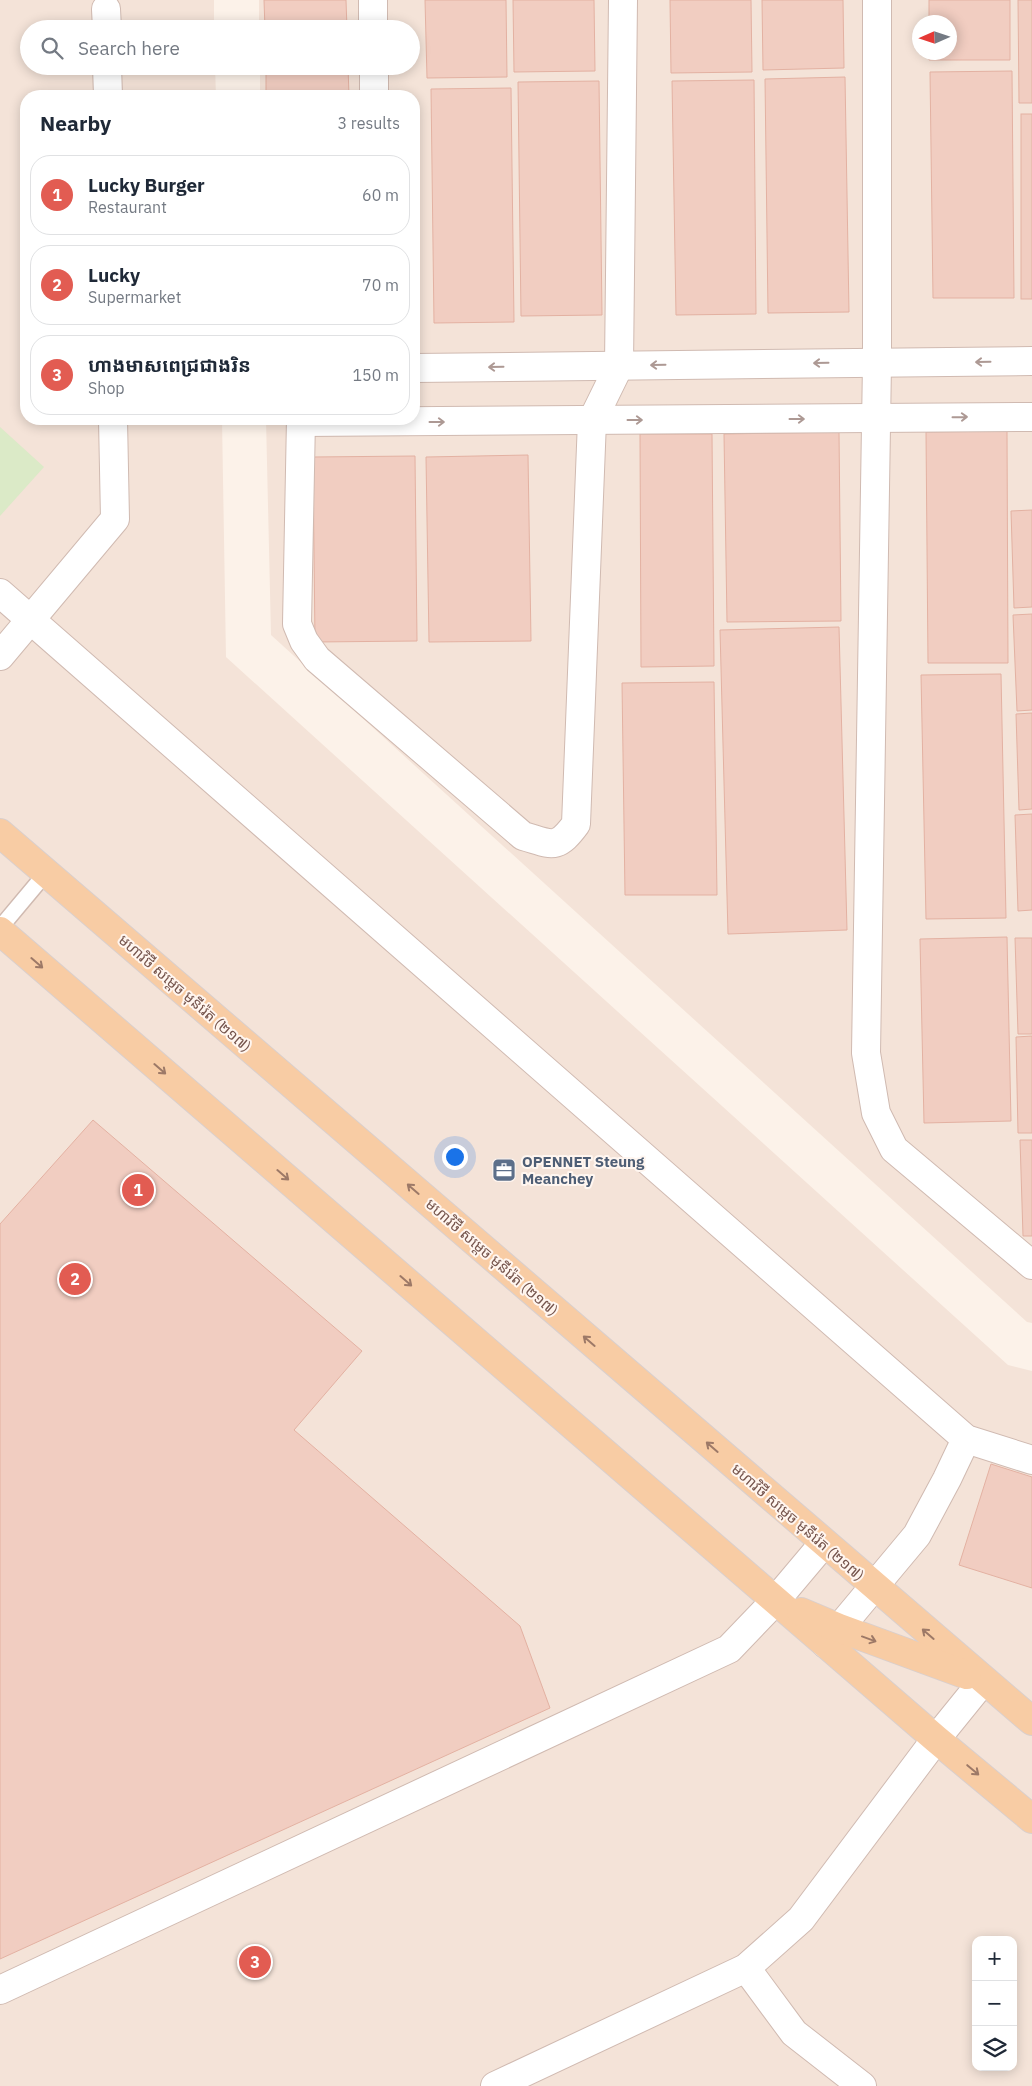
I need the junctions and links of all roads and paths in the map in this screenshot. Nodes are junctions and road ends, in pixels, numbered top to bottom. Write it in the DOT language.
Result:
graph roads {
  1 [pos="373,0"];
  2 [pos="623,0"];
  3 [pos="877,0"];
  4 [pos="373,20"];
  5 [pos="107,75"];
  6 [pos="374,75"];
  7 [pos="108,90"];
  8 [pos="374,90"];
  9 [pos="1032,361"];
  10 [pos="877,363"];
  11 [pos="619,366"];
  12 [pos="420,368"];
  13 [pos="1032,417"];
  14 [pos="877,418"];
  15 [pos="420,420"];
  16 [pos="592,421"];
  17 [pos="113,425"];
  18 [pos="301,425"];
  19 [pos="0,593"];
  20 [pos="30,620"];
  21 [pos="0,656"];
  22 [pos="0,833"];
  23 [pos="46,873"];
  24 [pos="0,929"];
  25 [pos="1032,1264"];
  26 [pos="966,1439"];
  27 [pos="1032,1460"];
  28 [pos="824,1543"];
  29 [pos="874,1587"];
  30 [pos="776,1600"];
  31 [pos="833,1636"];
  32 [pos="983,1681"];
  33 [pos="1032,1697"];
  34 [pos="1032,1722"];
  35 [pos="936,1739"];
  36 [pos="1032,1819"];
  37 [pos="746,1968"];
  38 [pos="0,1990"];
  39 [pos="495,2086"];
  40 [pos="862,2086"];
  1 -- 4 [label="street"];
  2 -- 11 [label="street"];
  3 -- 10 [label="street"];
  5 -- 7 [label="street"];
  6 -- 8 [label="street"];
  9 -- 10 [label="street, one-way"];
  10 -- 11 [label="street, one-way"];
  10 -- 14 [label="street"];
  11 -- 12 [label="street, one-way"];
  11 -- 16 [label="street"];
  14 -- 13 [label="street, one-way"];
  16 -- 14 [label="street, one-way"];
  14 -- 25 [label="street"];
  15 -- 16 [label="street, one-way"];
  16 -- 18 [label="street"];
  17 -- 20 [label="street"];
  19 -- 20 [label="street"];
  20 -- 21 [label="street"];
  20 -- 26 [label="street"];
  22 -- 23 [label="main road, មហាវិថី សម្តេច មុនីរ៉េត (២១៧)"];
  23 -- 24 [label="lane"];
  28 -- 23 [label="main road, មហាវិថី សម្តេច មុនីរ៉េត (២១៧), one-way"];
  24 -- 30 [label="main road, មហាវិថី សម្តេច មុនីរ៉េត (២១៧), one-way"];
  26 -- 27 [label="street"];
  26 -- 29 [label="street"];
  28 -- 29 [label="main road, មហាវិថី សម្តេច មុនីរ៉េត (២១៧)"];
  28 -- 30 [label="street"];
  29 -- 31 [label="street"];
  32 -- 29 [label="main road, មហាវិថី សម្តេច មុនីរ៉េត (២១៧), one-way"];
  30 -- 31 [label="main road, មហាវិថី សម្តេច មុនីរ៉េត (២១៧)"];
  30 -- 38 [label="street"];
  31 -- 32 [label="main road, មហាវិថី សម្តេច មុនីរ៉េត (២១៧), one-way"];
  31 -- 35 [label="main road, មហាវិថី សម្តេច មុនីរ៉េត (២១៧)"];
  32 -- 33 [label="main road, មហាវិថី សម្តេច មុនីរ៉េត (២១៧)"];
  32 -- 34 [label="main road, មហាវិថី សម្តេច មុនីរ៉េត (២១៧)"];
  32 -- 35 [label="street"];
  35 -- 36 [label="main road, មហាវិថី សម្តេច មុនីរ៉េត (២១៧), one-way"];
  35 -- 37 [label="street"];
  37 -- 39 [label="street"];
  37 -- 40 [label="street"];
}
